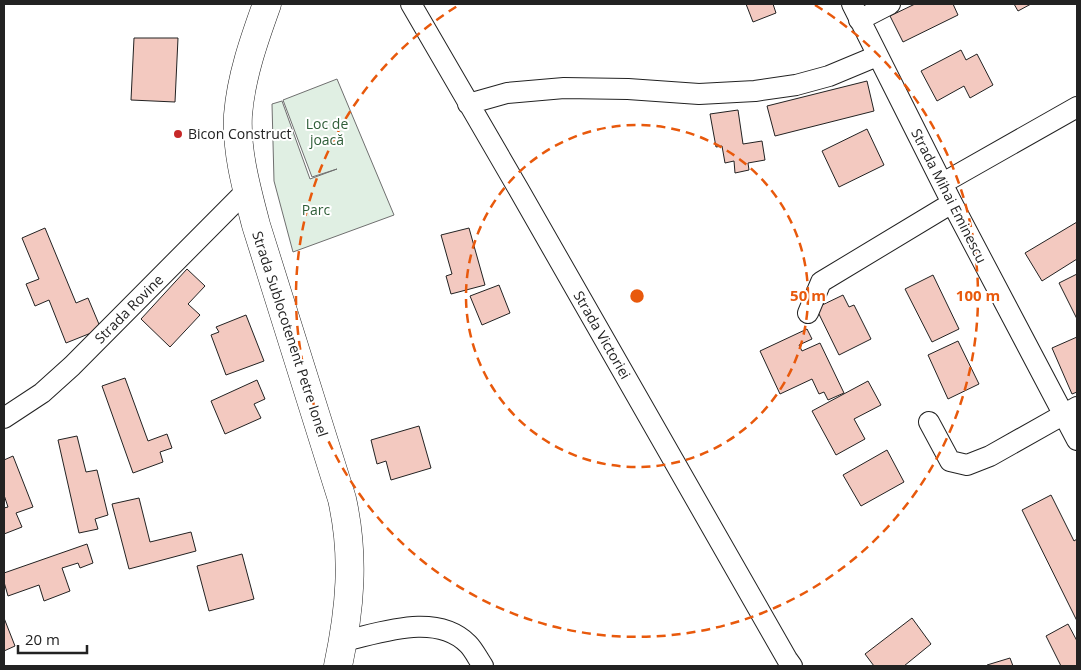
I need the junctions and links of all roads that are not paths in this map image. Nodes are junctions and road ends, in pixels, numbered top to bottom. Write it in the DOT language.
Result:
graph roads {
  1 [pos="267,4"];
  2 [pos="411,4"];
  3 [pos="890,4"];
  4 [pos="855,12"];
  5 [pos="877,56"];
  6 [pos="468,104"];
  7 [pos="1077,107"];
  8 [pos="942,183"];
  9 [pos="247,190"];
  10 [pos="952,203"];
  11 [pos="808,313"];
  12 [pos="1070,410"];
  13 [pos="4,418"];
  14 [pos="929,422"];
  15 [pos="1077,440"];
  16 [pos="341,654"];
  17 [pos="483,666"];
  18 [pos="792,666"];
  1 -- 9 [label="main road, Strada Sublocotenent Petre Ionel"];
  2 -- 6 [label="street, Strada Victoriei"];
  3 -- 4 [label="street"];
  4 -- 5 [label="street, Strada Mihai Eminescu"];
  5 -- 6 [label="street"];
  5 -- 8 [label="street, Strada Mihai Eminescu"];
  6 -- 18 [label="street, Strada Victoriei"];
  7 -- 8 [label="street"];
  8 -- 10 [label="street, Strada Mihai Eminescu"];
  9 -- 13 [label="street, Strada Rovine"];
  9 -- 16 [label="main road, Strada Sublocotenent Petre Ionel"];
  10 -- 11 [label="street"];
  10 -- 12 [label="street, Strada Mihai Eminescu"];
  12 -- 14 [label="street"];
  12 -- 15 [label="street, Strada Mihai Eminescu"];
  16 -- 17 [label="street"];
}
